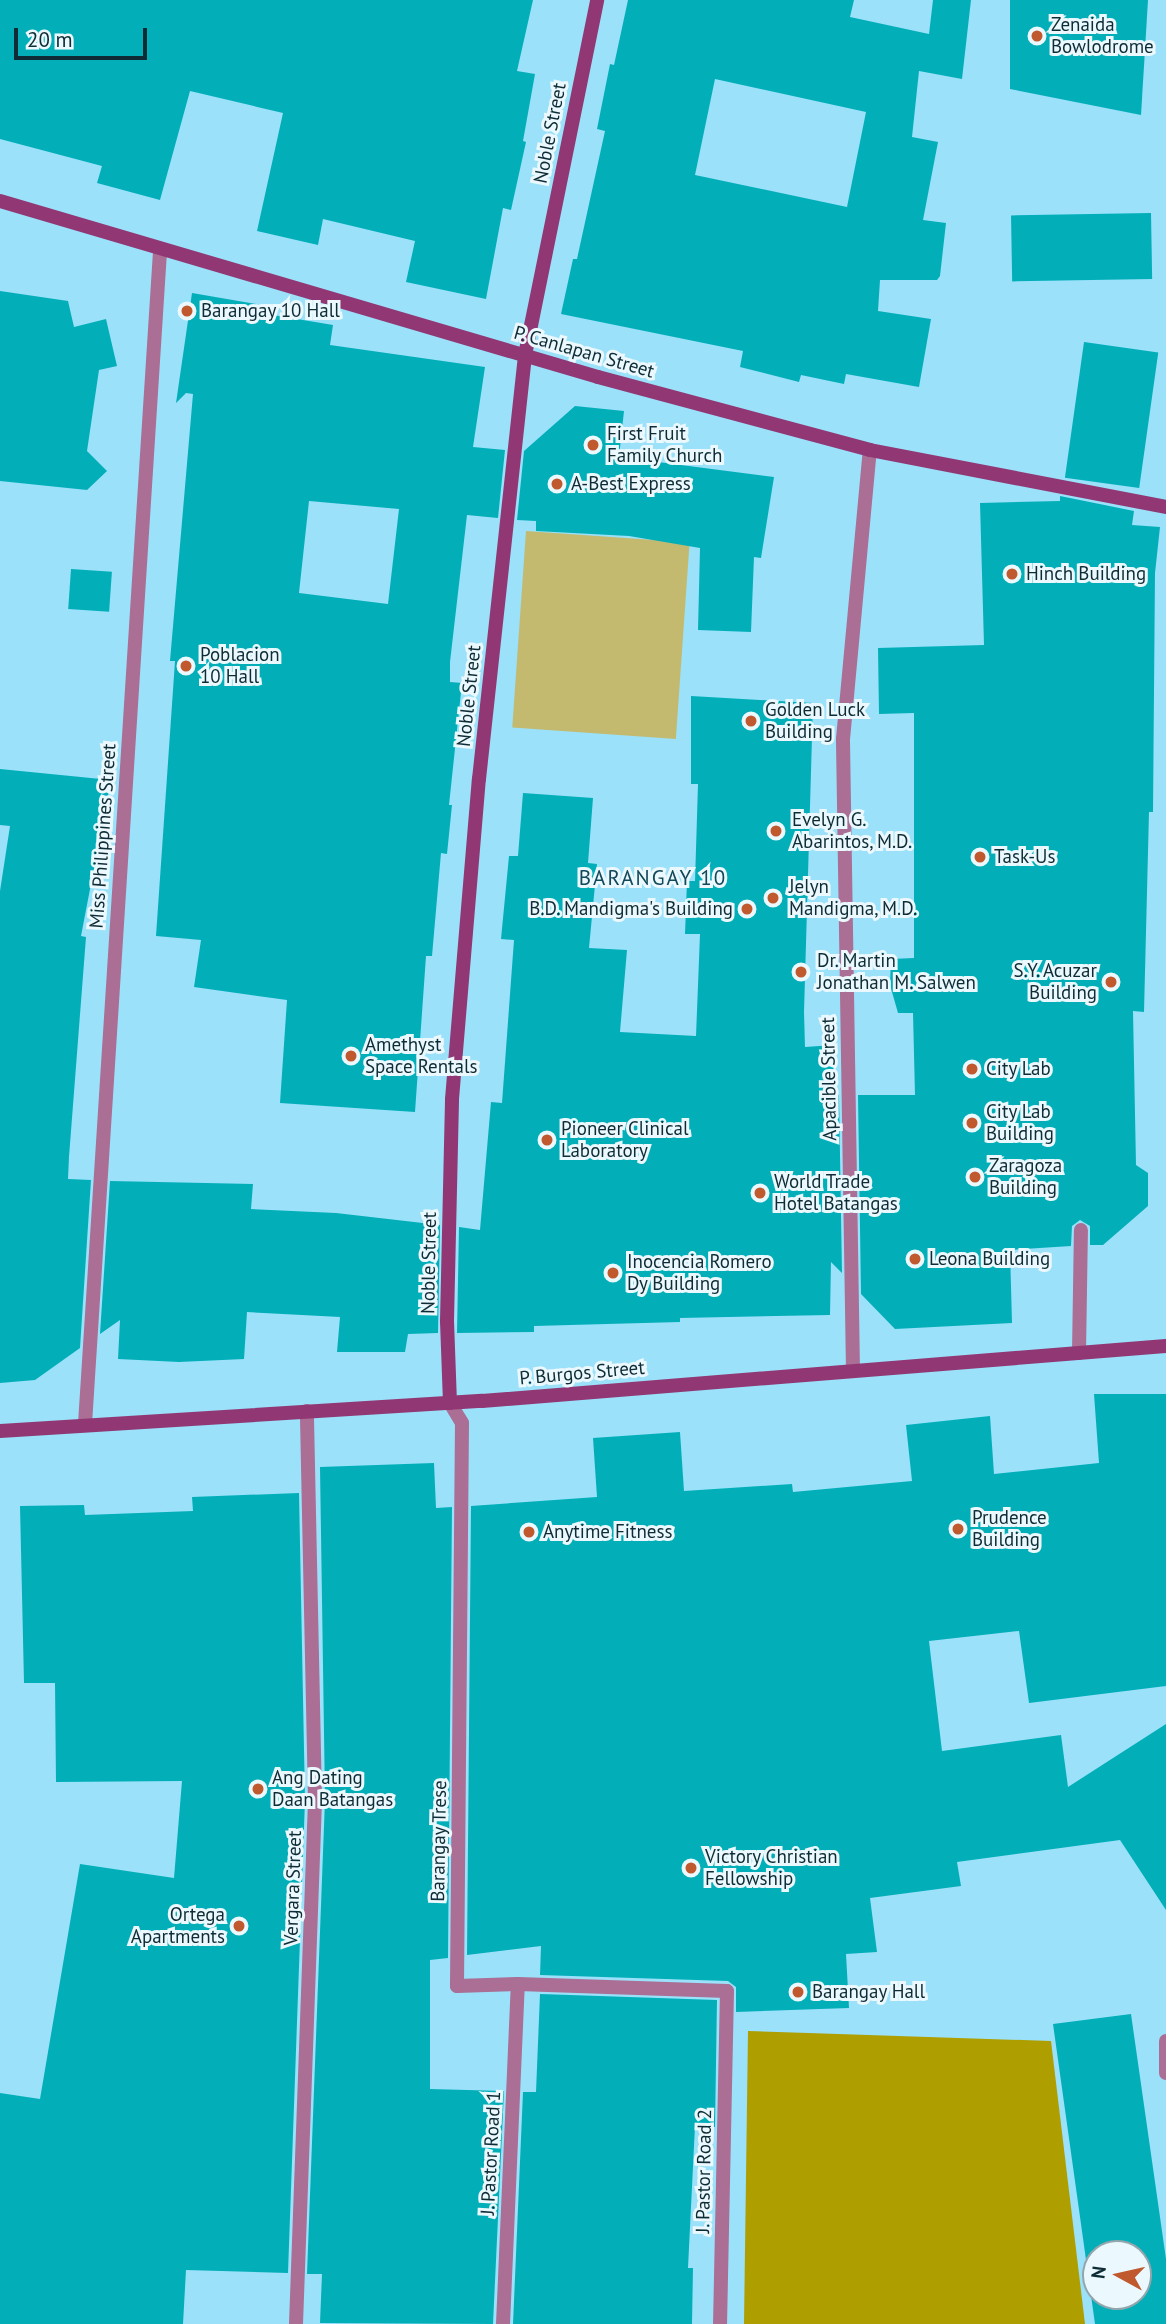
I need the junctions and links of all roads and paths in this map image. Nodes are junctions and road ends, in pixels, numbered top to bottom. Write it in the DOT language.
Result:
graph roads {
  1 [pos="597,0"];
  2 [pos="0,201"];
  3 [pos="160,250"];
  4 [pos="525,355"];
  5 [pos="870,450"];
  6 [pos="1166,507"];
  7 [pos="1081,1230"];
  8 [pos="1166,1346"];
  9 [pos="1079,1353"];
  10 [pos="853,1371"];
  11 [pos="450,1403"];
  12 [pos="307,1411"];
  13 [pos="85,1424"];
  14 [pos="0,1431"];
  15 [pos="518,1984"];
  16 [pos="726,2018"];
  17 [pos="1166,2041"];
  18 [pos="1166,2073"];
  19 [pos="296,2324"];
  20 [pos="503,2324"];
  21 [pos="720,2324"];
  1 -- 4 [label="street, Noble Street"];
  2 -- 3 [label="street, P. Canlapan Street"];
  3 -- 4 [label="street, P. Canlapan Street"];
  3 -- 13 [label="street, Miss Philippines Street"];
  4 -- 5 [label="street, P. Canlapan Street"];
  4 -- 11 [label="street, Noble Street"];
  5 -- 6 [label="street, P. Canlapan Street"];
  5 -- 10 [label="street, Apacible Street"];
  7 -- 9 [label="street"];
  8 -- 9 [label="street, P. Burgos Street"];
  9 -- 10 [label="street, P. Burgos Street"];
  10 -- 11 [label="street, P. Burgos Street"];
  11 -- 12 [label="street, P. Burgos Street"];
  11 -- 15 [label="street, Barangay Trese"];
  12 -- 13 [label="street, P. Burgos Street"];
  12 -- 19 [label="street, Vergara Street"];
  13 -- 14 [label="street, P. Burgos Street"];
  15 -- 16 [label="street, Barangay Trese"];
  15 -- 20 [label="street, J. Pastor Road 1"];
  16 -- 21 [label="street, J. Pastor Road 2"];
  17 -- 18 [label="street"];
}
